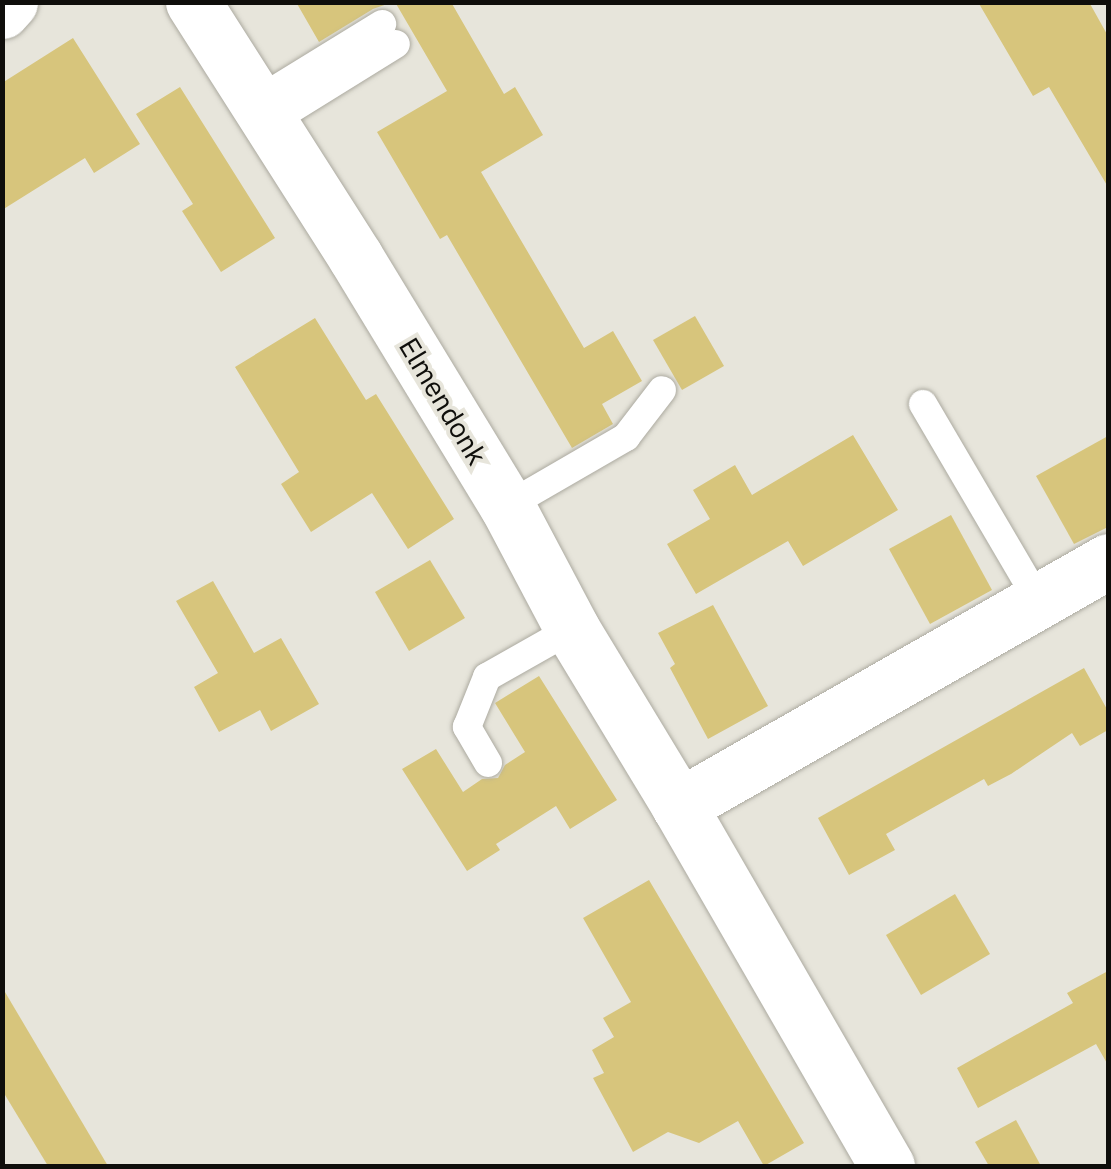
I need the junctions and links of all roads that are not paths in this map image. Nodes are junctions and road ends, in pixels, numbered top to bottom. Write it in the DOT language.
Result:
graph roads {
  1 [pos="10,2"];
  2 [pos="193,2"];
  3 [pos="2,11"];
  4 [pos="389,34"];
  5 [pos="263,111"];
  6 [pos="662,390"];
  7 [pos="923,404"];
  8 [pos="507,506"];
  9 [pos="1108,561"];
  10 [pos="1038,600"];
  11 [pos="572,629"];
  12 [pos="488,763"];
  13 [pos="679,806"];
  14 [pos="887,1166"];
  1 -- 3 [label="street"];
  2 -- 5 [label="street, Elmendonk"];
  4 -- 5 [label="lane"];
  5 -- 8 [label="street, Elmendonk"];
  6 -- 8 [label="lane"];
  7 -- 10 [label="lane"];
  8 -- 11 [label="street, Elmendonk"];
  9 -- 10 [label="street"];
  10 -- 13 [label="street"];
  11 -- 12 [label="lane"];
  11 -- 13 [label="street, Elmendonk"];
  13 -- 14 [label="street, Elmendonk"];
}
